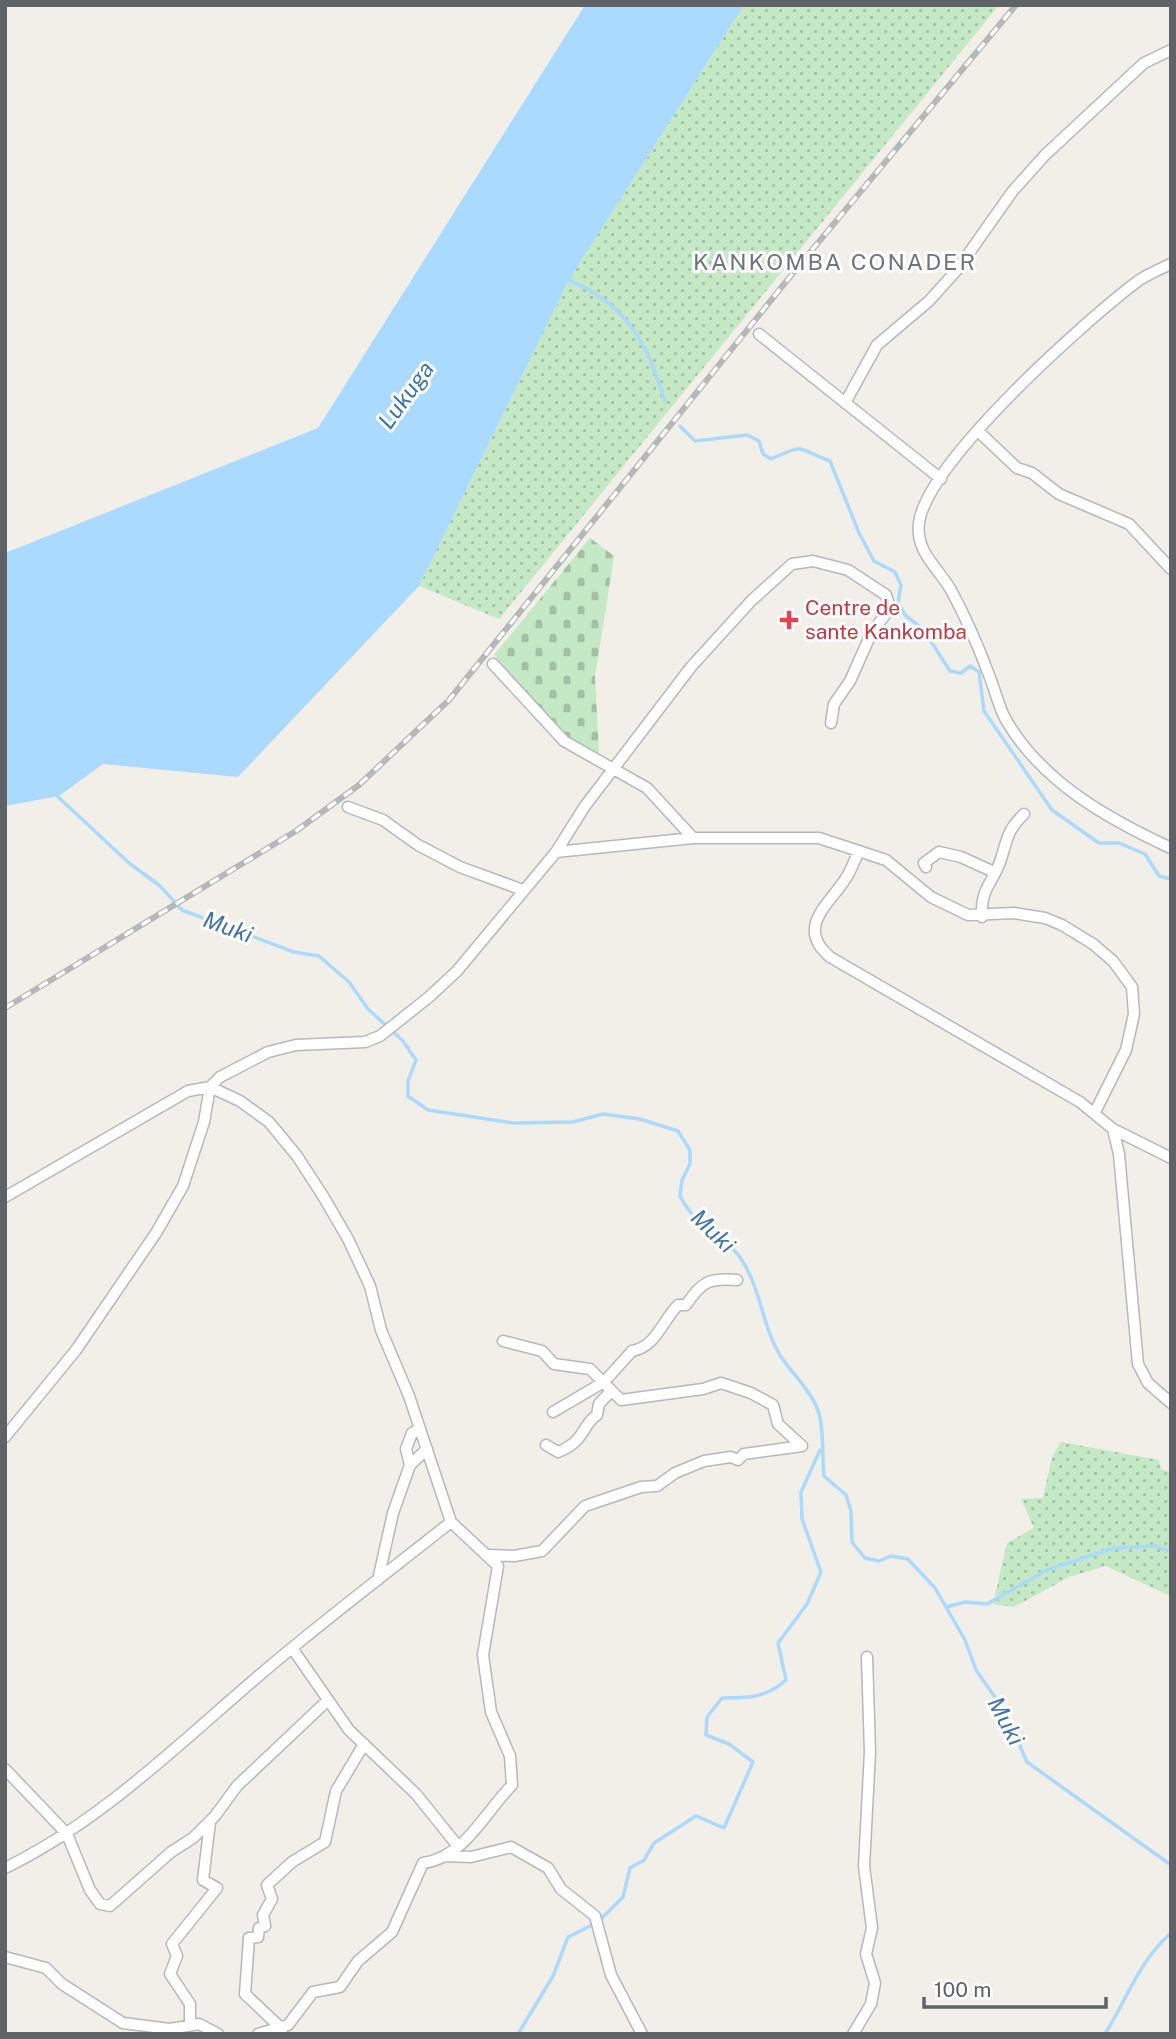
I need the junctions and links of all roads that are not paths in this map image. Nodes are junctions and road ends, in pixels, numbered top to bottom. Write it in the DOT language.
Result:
graph roads {
  1 [pos="1171,50"];
  2 [pos="1171,264"];
  3 [pos="759,334"];
  4 [pos="845,403"];
  5 [pos="978,431"];
  6 [pos="940,479"];
  7 [pos="1171,569"];
  8 [pos="493,664"];
  9 [pos="831,723"];
  10 [pos="613,772"];
  11 [pos="348,807"];
  12 [pos="1024,814"];
  13 [pos="693,838"];
  14 [pos="1171,848"];
  15 [pos="556,852"];
  16 [pos="858,853"];
  17 [pos="926,867"];
  18 [pos="994,872"];
  19 [pos="523,890"];
  20 [pos="982,917"];
  21 [pos="210,1087"];
  22 [pos="1095,1112"];
  23 [pos="1113,1129"];
  24 [pos="1171,1158"];
  25 [pos="5,1197"];
  26 [pos="737,1280"];
  27 [pos="503,1341"];
  28 [pos="608,1387"];
  29 [pos="1171,1404"];
  30 [pos="553,1412"];
  31 [pos="420,1429"];
  32 [pos="5,1437"];
  33 [pos="546,1445"];
  34 [pos="427,1448"];
  35 [pos="410,1465"];
  36 [pos="451,1522"];
  37 [pos="489,1555"];
  38 [pos="378,1581"];
  39 [pos="292,1647"];
  40 [pos="867,1657"];
  41 [pos="327,1701"];
  42 [pos="364,1744"];
  43 [pos="5,1769"];
  44 [pos="209,1822"];
  45 [pos="67,1834"];
  46 [pos="457,1845"];
  47 [pos="444,1856"];
  48 [pos="5,1868"];
  49 [pos="5,1957"];
  50 [pos="190,2024"];
  51 [pos="282,2029"];
  52 [pos="218,2034"];
  53 [pos="258,2034"];
  54 [pos="642,2034"];
  55 [pos="853,2034"];
  1 -- 4 [label="street"];
  2 -- 5 [label="street"];
  3 -- 4 [label="street"];
  4 -- 6 [label="street"];
  5 -- 6 [label="street"];
  5 -- 7 [label="street"];
  6 -- 14 [label="street"];
  8 -- 10 [label="street"];
  9 -- 10 [label="street"];
  10 -- 13 [label="street"];
  10 -- 15 [label="street"];
  11 -- 19 [label="street"];
  12 -- 18 [label="street"];
  13 -- 15 [label="street"];
  13 -- 16 [label="street"];
  15 -- 19 [label="street"];
  16 -- 20 [label="street"];
  16 -- 22 [label="street"];
  17 -- 18 [label="street"];
  18 -- 20 [label="street"];
  19 -- 21 [label="street"];
  20 -- 22 [label="street"];
  21 -- 25 [label="street"];
  21 -- 31 [label="street"];
  21 -- 32 [label="street"];
  22 -- 23 [label="street"];
  23 -- 24 [label="street"];
  23 -- 29 [label="street"];
  26 -- 28 [label="street"];
  27 -- 28 [label="street"];
  28 -- 30 [label="street"];
  28 -- 33 [label="street"];
  28 -- 37 [label="street"];
  31 -- 34 [label="street"];
  31 -- 35 [label="street"];
  34 -- 35 [label="street"];
  34 -- 36 [label="street"];
  35 -- 38 [label="street"];
  36 -- 37 [label="street"];
  36 -- 38 [label="street"];
  37 -- 46 [label="street"];
  38 -- 39 [label="street"];
  39 -- 41 [label="street"];
  39 -- 45 [label="street"];
  40 -- 55 [label="street"];
  41 -- 42 [label="street"];
  41 -- 44 [label="street"];
  42 -- 46 [label="street"];
  42 -- 51 [label="street"];
  43 -- 45 [label="street"];
  44 -- 45 [label="street"];
  44 -- 50 [label="street"];
  45 -- 48 [label="street"];
  46 -- 47 [label="street"];
  47 -- 51 [label="street"];
  47 -- 54 [label="street"];
  49 -- 50 [label="street"];
  50 -- 52 [label="street"];
  51 -- 53 [label="street"];
}
